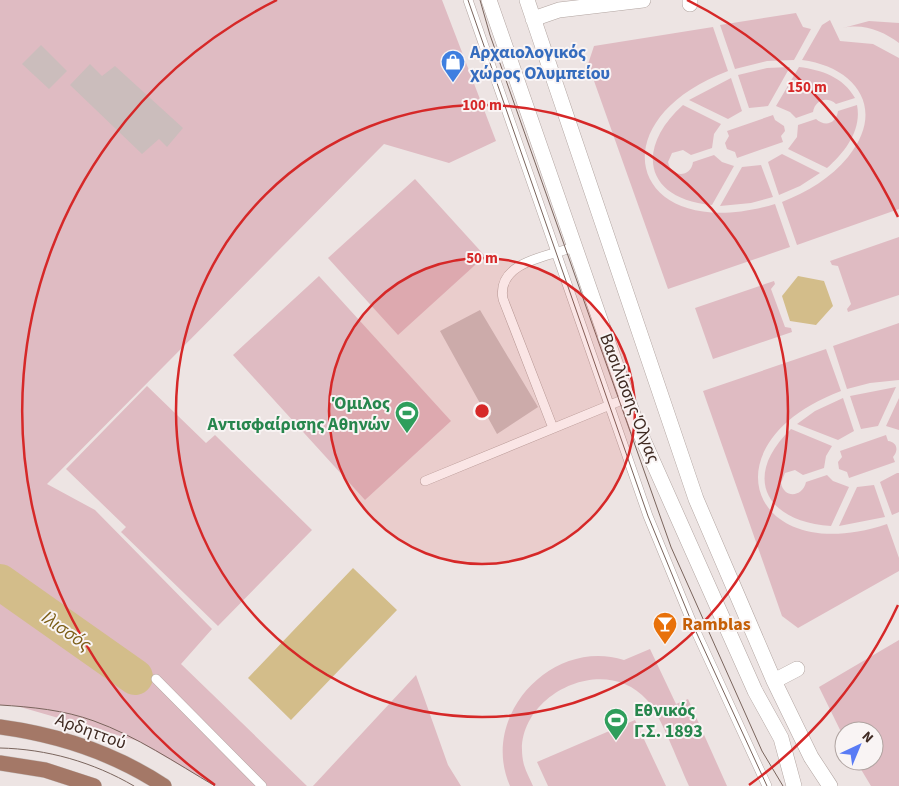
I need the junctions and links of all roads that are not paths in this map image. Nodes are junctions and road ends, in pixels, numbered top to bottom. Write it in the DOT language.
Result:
graph roads {
  1 [pos="468,0"];
  2 [pos="489,0"];
  3 [pos="527,0"];
  4 [pos="644,0"];
  5 [pos="533,19"];
  6 [pos="574,247"];
  7 [pos="555,253"];
  8 [pos="627,398"];
  9 [pos="608,405"];
  10 [pos="553,428"];
  11 [pos="425,480"];
  12 [pos="797,669"];
  13 [pos="156,679"];
  14 [pos="774,681"];
  15 [pos="0,727"];
  16 [pos="0,763"];
  17 [pos="94,786"];
  18 [pos="164,786"];
  19 [pos="262,786"];
  20 [pos="767,786"];
  21 [pos="794,786"];
  22 [pos="830,786"];
  1 -- 7 [label="lane, Βασιλίσσης Όλγας"];
  2 -- 6 [label="street, Βασιλίσσης Όλγας"];
  3 -- 5 [label="street, Βασιλίσσης Όλγας"];
  4 -- 5 [label="street"];
  5 -- 14 [label="street, Βασιλίσσης Όλγας"];
  6 -- 7 [label="lane"];
  6 -- 8 [label="street, Βασιλίσσης Όλγας"];
  7 -- 9 [label="lane, Βασιλίσσης Όλγας"];
  7 -- 10 [label="lane"];
  8 -- 9 [label="lane"];
  8 -- 21 [label="street, Βασιλίσσης Όλγας"];
  9 -- 10 [label="lane"];
  9 -- 20 [label="lane, Βασιλίσσης Όλγας"];
  10 -- 11 [label="lane"];
  12 -- 14 [label="street"];
  13 -- 19 [label="lane"];
  14 -- 22 [label="street, Βασιλίσσης Όλγας"];
  15 -- 18 [label="main road, Αρδηττού"];
  16 -- 17 [label="main road"];
}
